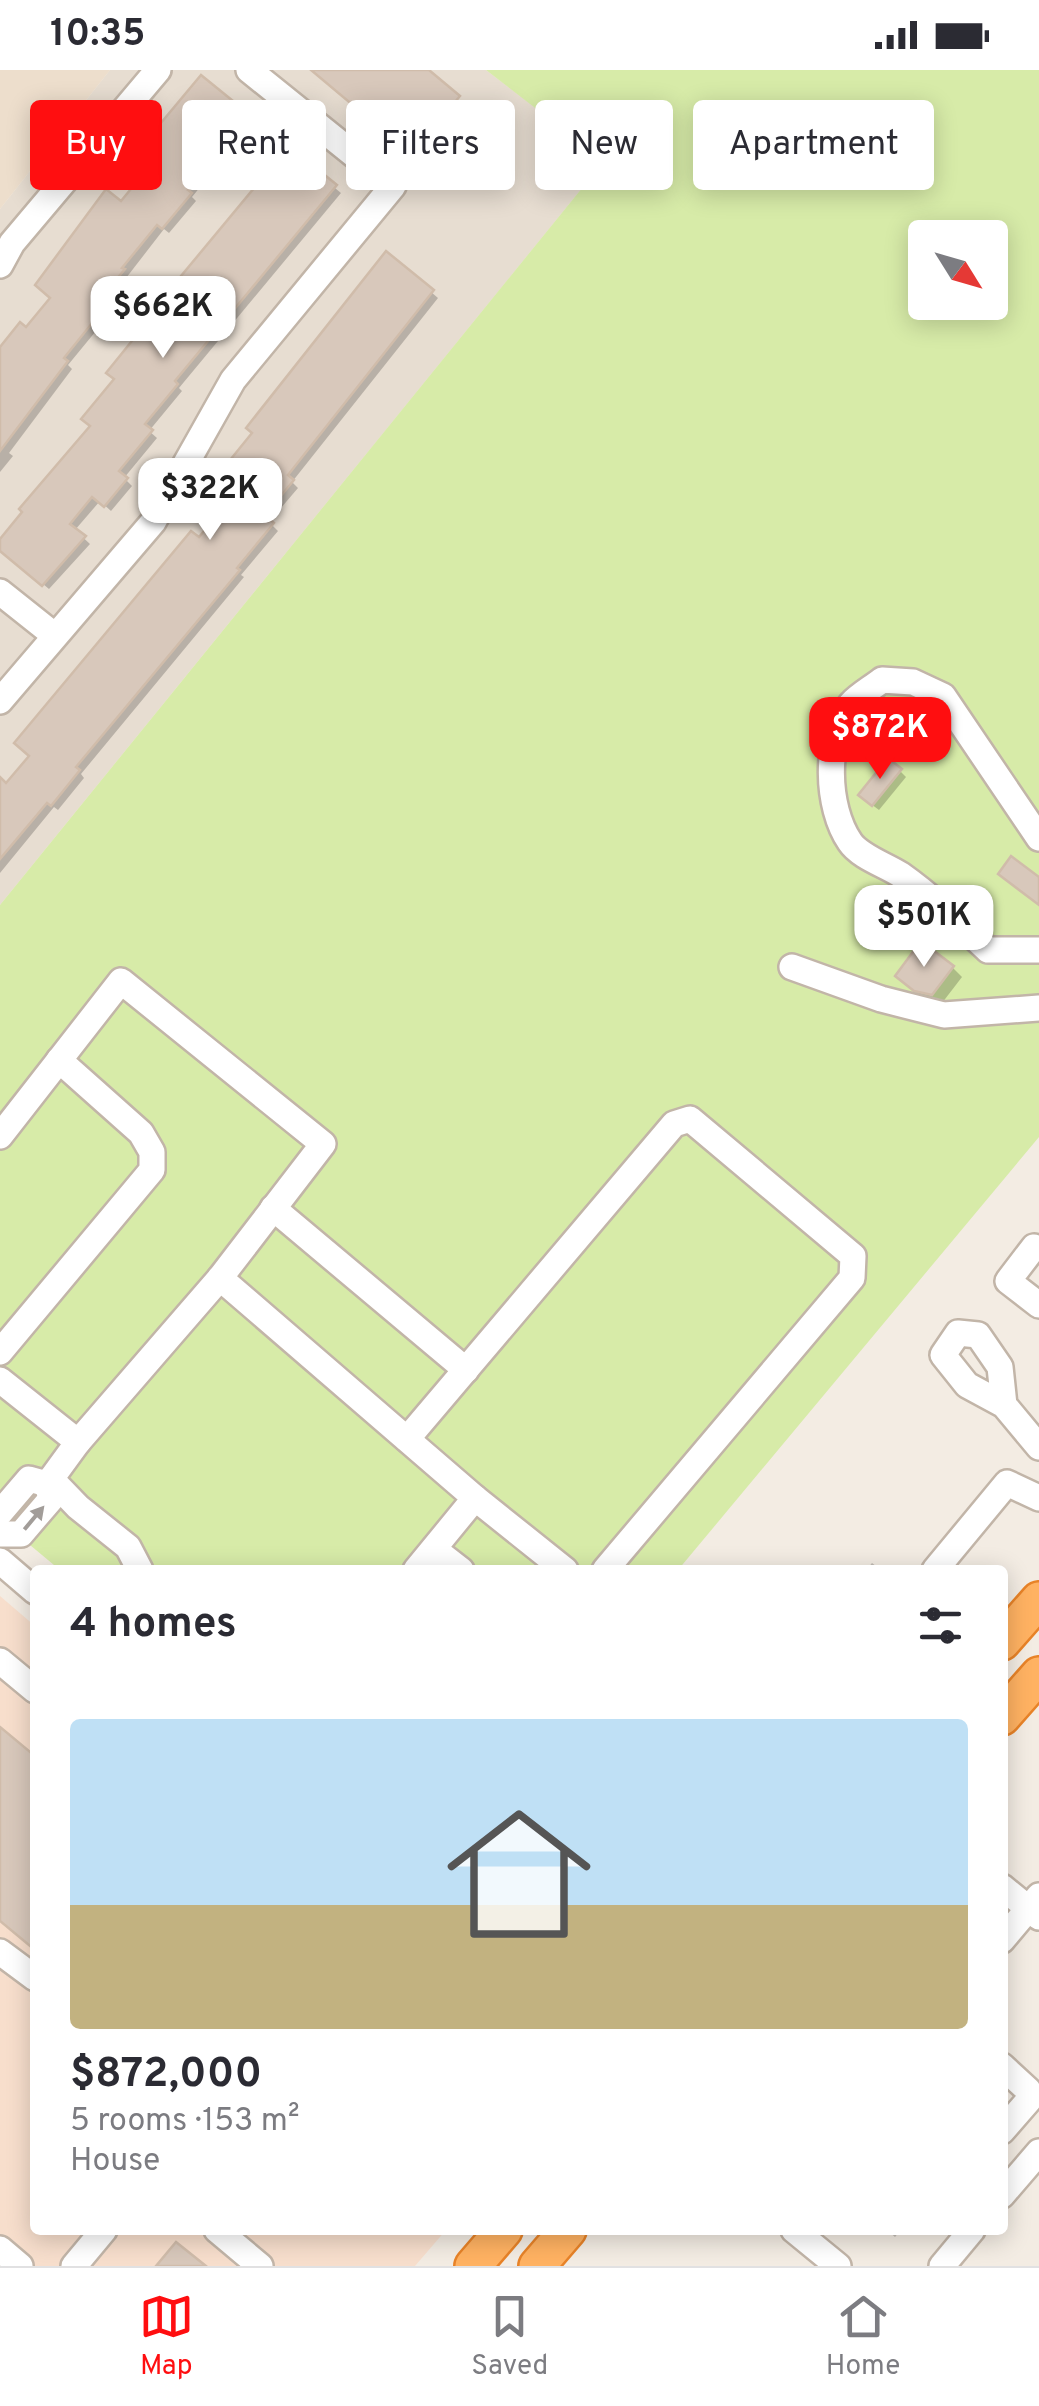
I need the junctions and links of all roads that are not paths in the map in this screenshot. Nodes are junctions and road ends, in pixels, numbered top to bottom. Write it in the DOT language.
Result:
graph roads {
  1 [pos="158,70"];
  2 [pos="249,70"];
  3 [pos="0,266"];
  4 [pos="0,592"];
  5 [pos="54,635"];
  6 [pos="0,701"];
  7 [pos="1039,838"];
  8 [pos="1039,950"];
  9 [pos="792,967"];
  10 [pos="1039,1008"];
  11 [pos="60,1060"];
  12 [pos="0,1136"];
  13 [pos="273,1208"];
  14 [pos="1038,1246"];
  15 [pos="220,1278"];
  16 [pos="1039,1304"];
  17 [pos="0,1352"];
  18 [pos="466,1370"];
  19 [pos="0,1380"];
  20 [pos="1004,1404"];
  21 [pos="408,1439"];
  22 [pos="78,1442"];
  23 [pos="1039,1447"];
  24 [pos="49,1481"];
  25 [pos="476,1498"];
  26 [pos="1039,1498"];
  27 [pos="0,1513"];
  28 [pos="0,1534"];
  29 [pos="434,1549"];
  30 [pos="0,1561"];
  31 [pos="137,1565"];
  32 [pos="420,1565"];
  33 [pos="455,1565"];
  34 [pos="559,1565"];
  35 [pos="609,1565"];
  36 [pos="939,1565"];
  37 [pos="30,1587"];
  38 [pos="1039,1600"];
  39 [pos="1008,1635"];
  40 [pos="0,1661"];
  41 [pos="1039,1675"];
  42 [pos="30,1686"];
  43 [pos="1008,1711"];
  44 [pos="1008,1891"];
  45 [pos="1036,1907"];
  46 [pos="1008,1934"];
  47 [pos="0,1952"];
  48 [pos="30,1974"];
  49 [pos="1008,2072"];
  50 [pos="1008,2124"];
  51 [pos="1039,2152"];
  52 [pos="1008,2188"];
  53 [pos="100,2235"];
  54 [pos="223,2235"];
  55 [pos="500,2235"];
  56 [pos="564,2235"];
  57 [pos="800,2235"];
  58 [pos="968,2235"];
  59 [pos="0,2249"];
  60 [pos="20,2266"];
  61 [pos="74,2266"];
  62 [pos="260,2266"];
  63 [pos="473,2266"];
  64 [pos="537,2266"];
  65 [pos="838,2266"];
  66 [pos="942,2266"];
  1 -- 3 [label="street"];
  2 -- 5 [label="street"];
  4 -- 5 [label="street"];
  5 -- 6 [label="street"];
  7 -- 8 [label="street"];
  9 -- 10 [label="street"];
  11 -- 12 [label="street"];
  11 -- 13 [label="street"];
  11 -- 17 [label="street"];
  13 -- 15 [label="street"];
  13 -- 18 [label="street"];
  14 -- 16 [label="street"];
  15 -- 21 [label="street"];
  15 -- 22 [label="street"];
  18 -- 21 [label="street"];
  18 -- 35 [label="street"];
  19 -- 22 [label="street"];
  20 -- 23 [label="street"];
  21 -- 25 [label="street"];
  22 -- 24 [label="street"];
  24 -- 27 [label="street"];
  28 -- 24 [label="street, one-way"];
  24 -- 31 [label="street"];
  25 -- 29 [label="street"];
  25 -- 34 [label="street"];
  26 -- 36 [label="street"];
  29 -- 32 [label="street"];
  29 -- 33 [label="street"];
  30 -- 37 [label="street"];
  38 -- 39 [label="highway"];
  40 -- 42 [label="street"];
  41 -- 43 [label="highway"];
  44 -- 45 [label="street"];
  45 -- 46 [label="street"];
  47 -- 48 [label="street"];
  49 -- 50 [label="street"];
  51 -- 52 [label="street"];
  53 -- 61 [label="street"];
  54 -- 62 [label="street"];
  55 -- 63 [label="highway"];
  56 -- 64 [label="highway"];
  57 -- 65 [label="street"];
  58 -- 66 [label="street"];
  59 -- 60 [label="street"];
}
